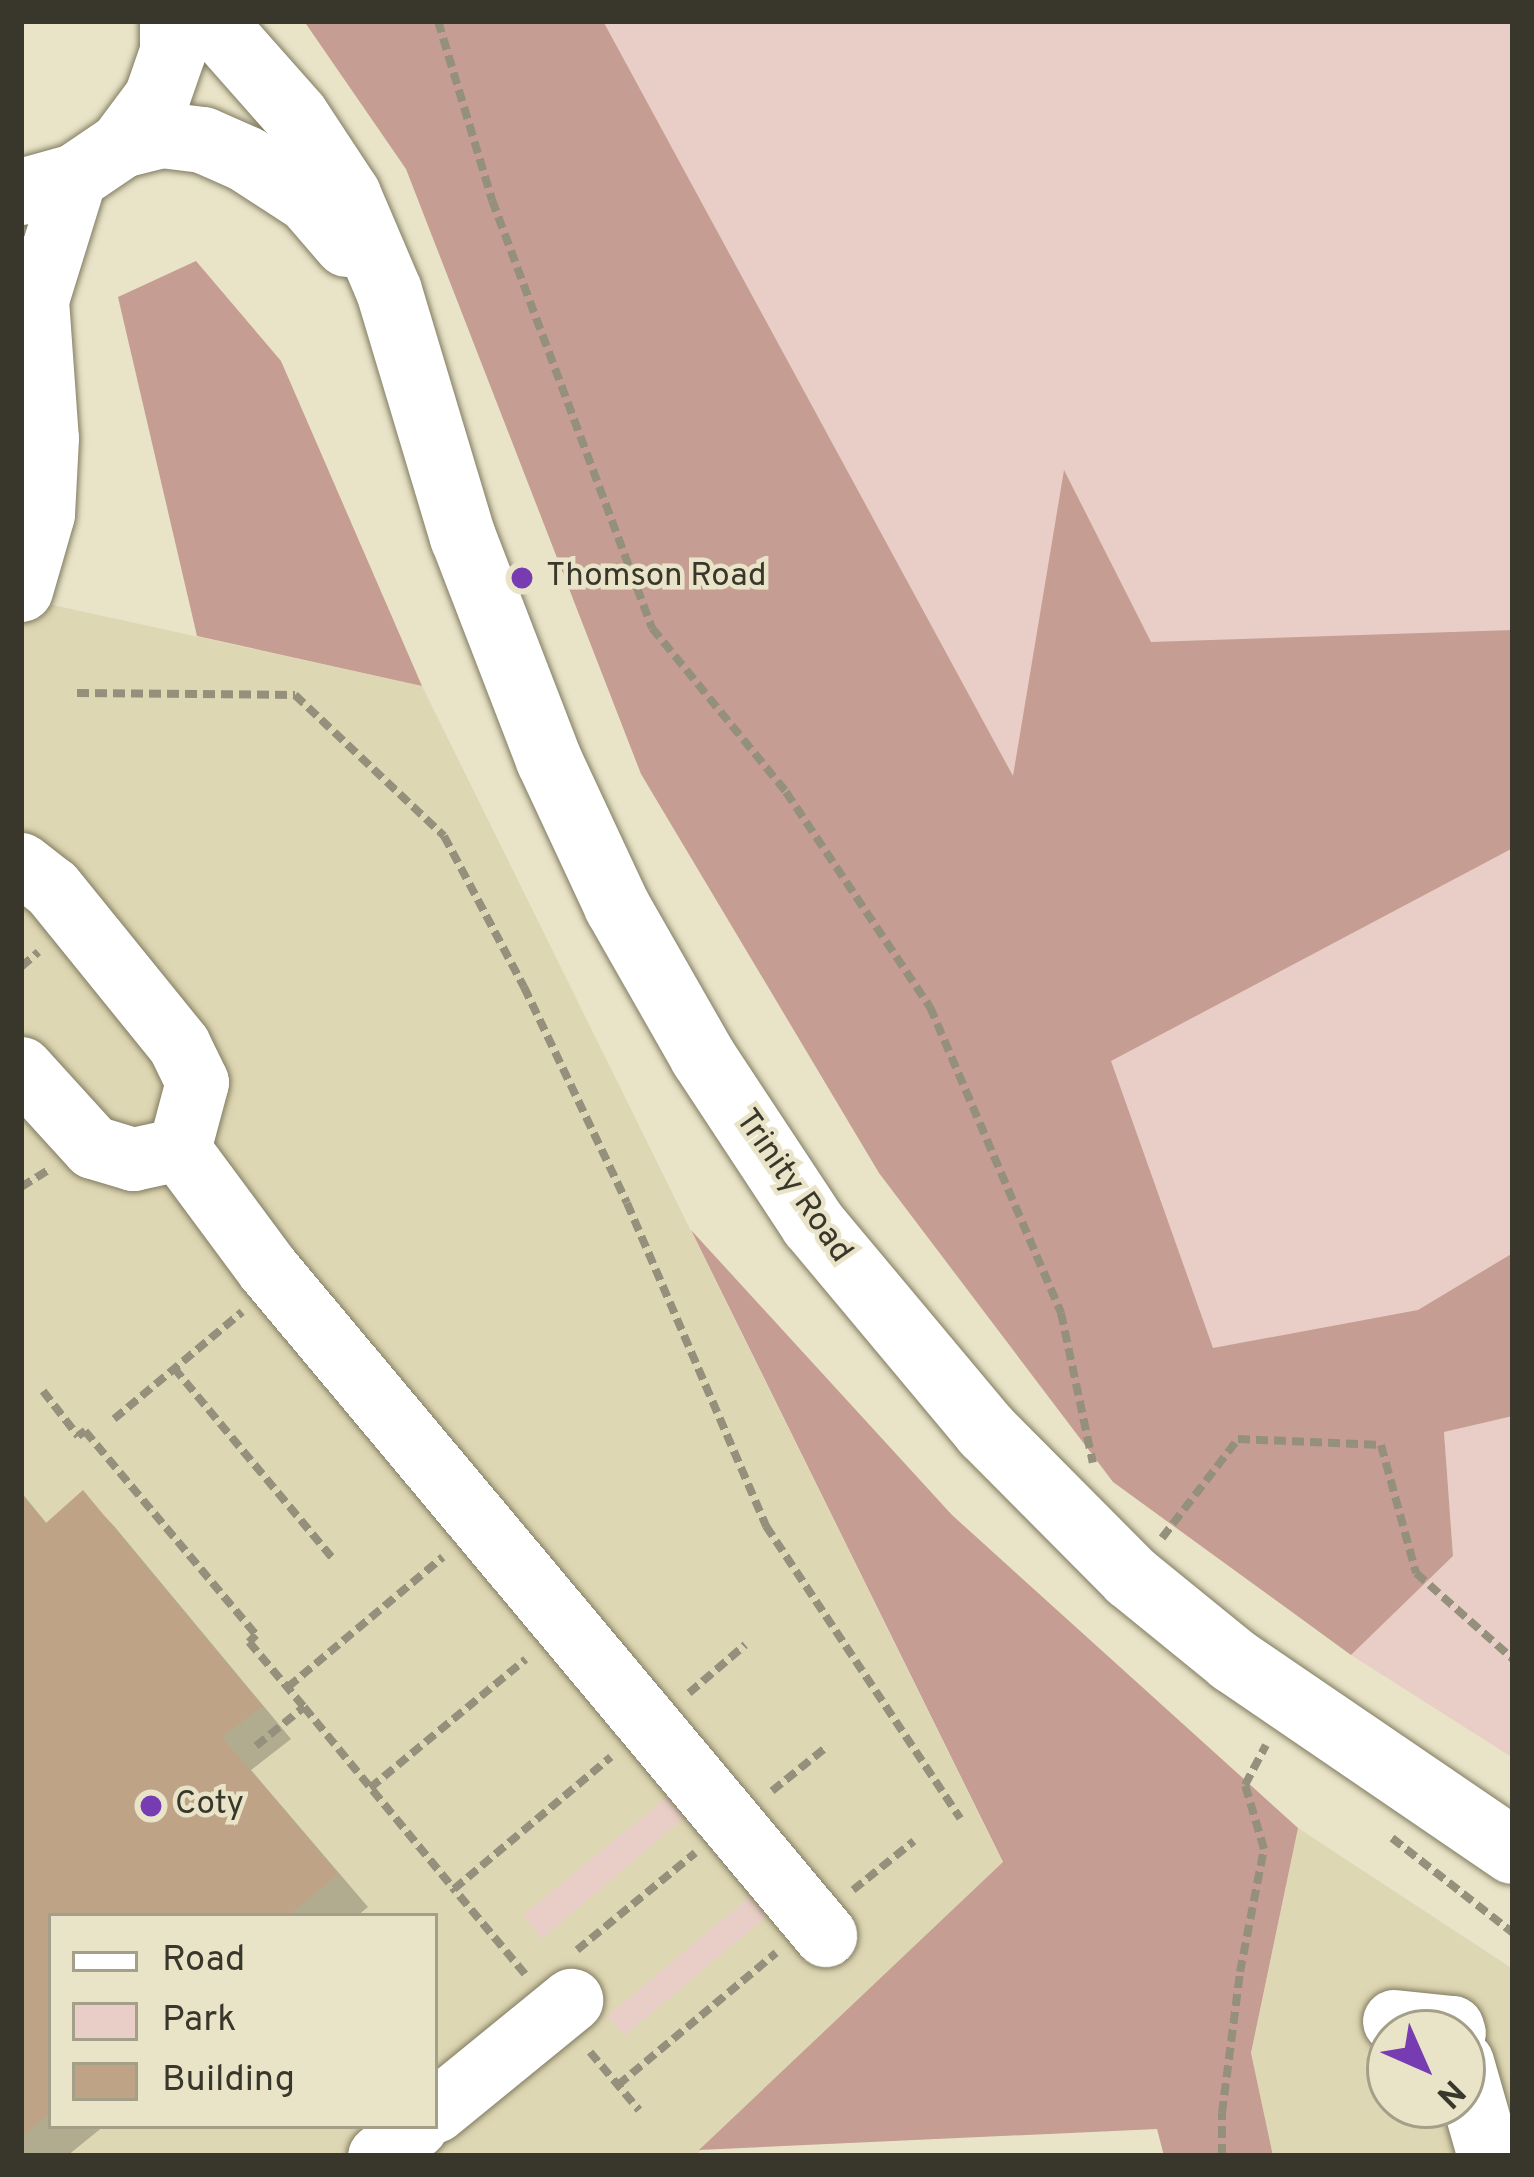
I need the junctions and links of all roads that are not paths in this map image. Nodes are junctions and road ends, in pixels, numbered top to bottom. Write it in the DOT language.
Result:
graph roads {
  1 [pos="173,21"];
  2 [pos="212,21"];
  3 [pos="73,172"];
  4 [pos="29,284"];
  5 [pos="389,291"];
  6 [pos="21,590"];
  7 [pos="21,864"];
  8 [pos="21,1068"];
  9 [pos="178,1149"];
  10 [pos="1513,1851"];
  11 [pos="818,1926"];
  12 [pos="553,1993"];
  13 [pos="438,2108"];
  14 [pos="412,2129"];
  15 [pos="379,2156"];
  1 -- 3 [label="main road"];
  2 -- 5 [label="main road, Trinity Road"];
  3 -- 4 [label="lane"];
  3 -- 5 [label="main road, Trinity Road"];
  4 -- 6 [label="lane"];
  5 -- 10 [label="main road, Trinity Road"];
  7 -- 9 [label="lane"];
  8 -- 9 [label="lane"];
  9 -- 11 [label="lane"];
  12 -- 13 [label="lane"];
  14 -- 15 [label="lane"];
}
